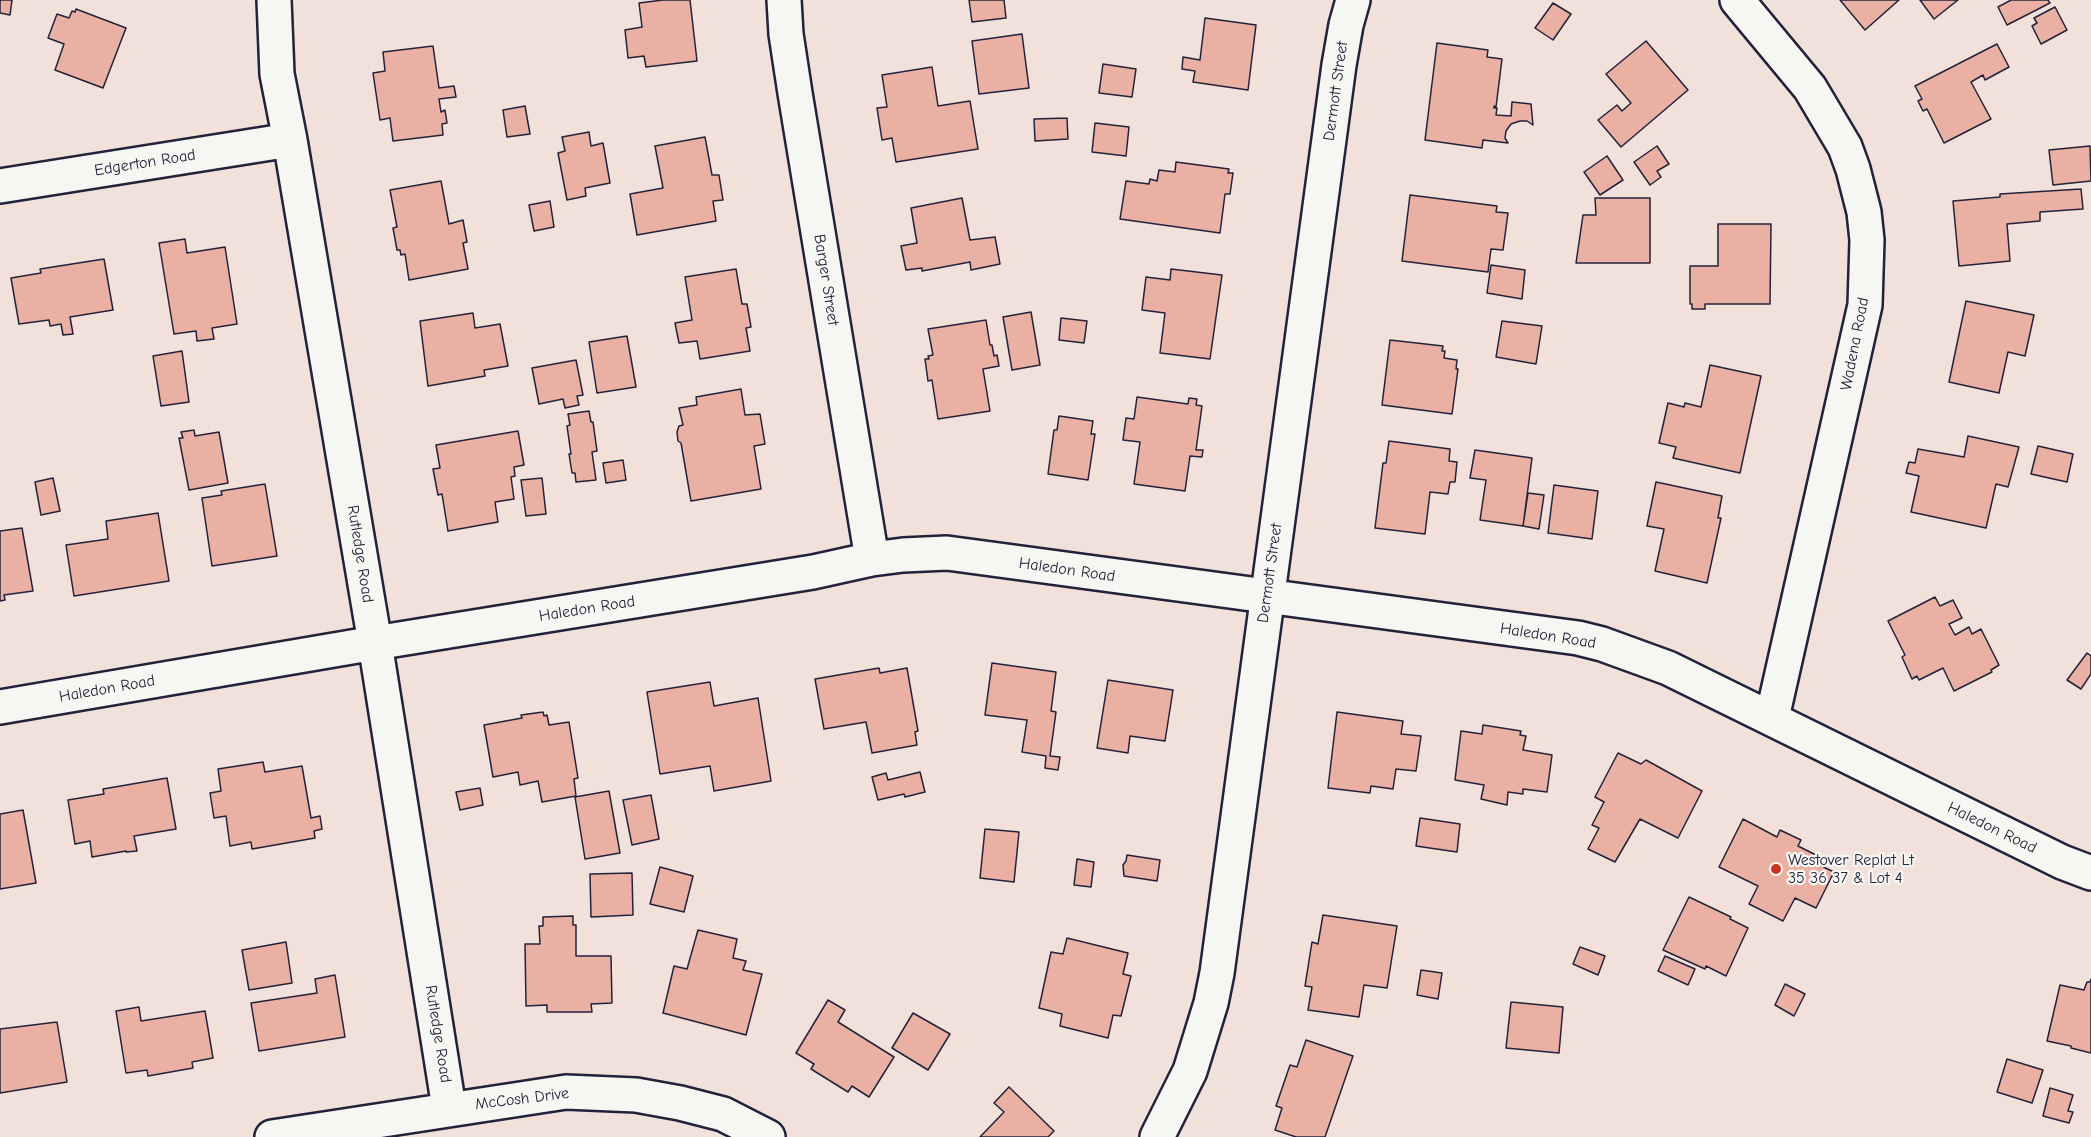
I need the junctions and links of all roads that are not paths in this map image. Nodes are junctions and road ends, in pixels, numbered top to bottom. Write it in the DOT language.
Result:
graph roads {
  1 [pos="274,0"];
  2 [pos="784,0"];
  3 [pos="1353,0"];
  4 [pos="1737,0"];
  5 [pos="291,140"];
  6 [pos="0,186"];
  7 [pos="872,559"];
  8 [pos="1267,597"];
  9 [pos="375,643"];
  10 [pos="0,707"];
  11 [pos="1772,718"];
  12 [pos="2091,873"];
  13 [pos="450,1108"];
  14 [pos="272,1137"];
  15 [pos="768,1137"];
  16 [pos="1157,1137"];
  1 -- 5 [label="street, Rutledge Road"];
  2 -- 7 [label="street, Barger Street"];
  3 -- 8 [label="street, Dermott Street"];
  4 -- 11 [label="street, Wadena Road"];
  5 -- 6 [label="street, Edgerton Road"];
  5 -- 9 [label="street, Rutledge Road"];
  7 -- 8 [label="street, Haledon Road"];
  7 -- 9 [label="street, Haledon Road"];
  8 -- 11 [label="street, Haledon Road"];
  8 -- 16 [label="street, Dermott Street"];
  9 -- 10 [label="street, Haledon Road"];
  9 -- 13 [label="street, Rutledge Road"];
  11 -- 12 [label="street, Haledon Road"];
  13 -- 14 [label="street, McCosh Drive"];
  13 -- 15 [label="street, McCosh Drive"];
}
